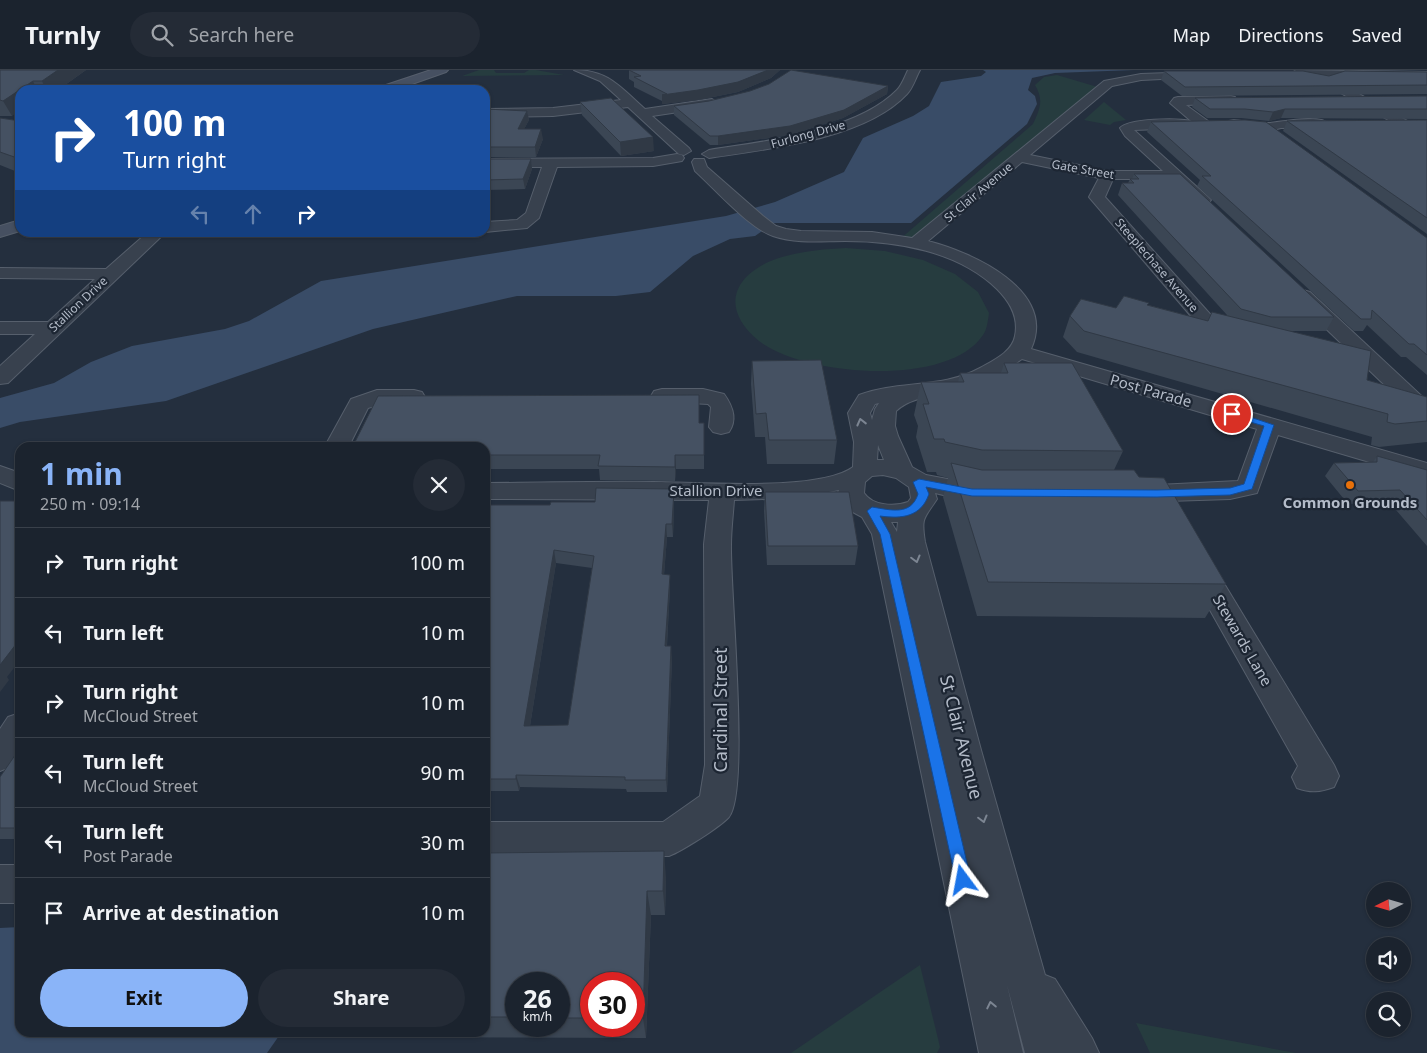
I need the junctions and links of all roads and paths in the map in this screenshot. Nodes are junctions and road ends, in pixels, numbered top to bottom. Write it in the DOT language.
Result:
graph roads {
  1 [pos="442,70"];
  2 [pos="914,70"];
  3 [pos="566,71"];
  4 [pos="582,71"];
  5 [pos="1304,72"];
  6 [pos="457,73"];
  7 [pos="1216,75"];
  8 [pos="1281,75"];
  9 [pos="1427,75"];
  10 [pos="622,76"];
  11 [pos="1329,77"];
  12 [pos="604,79"];
  13 [pos="398,85"];
  14 [pos="422,85"];
  15 [pos="724,100"];
  16 [pos="1241,100"];
  17 [pos="1337,100"];
  18 [pos="1360,100"];
  19 [pos="1388,100"];
  20 [pos="631,103"];
  21 [pos="644,113"];
  22 [pos="490,114"];
  23 [pos="1203,124"];
  24 [pos="1340,124"];
  25 [pos="1379,124"];
  26 [pos="1402,124"];
  27 [pos="1427,124"];
  28 [pos="1269,127"];
  29 [pos="1427,138"];
  30 [pos="1285,141"];
  31 [pos="680,155"];
  32 [pos="1021,157"];
  33 [pos="704,158"];
  34 [pos="490,163"];
  35 [pos="551,163"];
  36 [pos="1108,175"];
  37 [pos="1177,175"];
  38 [pos="1212,209"];
  39 [pos="15,215"];
  40 [pos="0,220"];
  41 [pos="15,227"];
  42 [pos="490,227"];
  43 [pos="0,232"];
  44 [pos="152,237"];
  45 [pos="916,243"];
  46 [pos="0,273"];
  47 [pos="111,274"];
  48 [pos="1291,284"];
  49 [pos="0,328"];
  50 [pos="53,328"];
  51 [pos="1262,338"];
  52 [pos="1020,352"];
  53 [pos="1333,352"];
  54 [pos="1362,352"];
  55 [pos="0,378"];
  56 [pos="921,392"];
  57 [pos="644,396"];
  58 [pos="436,397"];
  59 [pos="1427,413"];
  60 [pos="1270,425"];
  61 [pos="721,427"];
  62 [pos="339,442"];
  63 [pos="1427,471"];
  64 [pos="0,474"];
  65 [pos="15,481"];
  66 [pos="862,490"];
  67 [pos="490,491"];
  68 [pos="722,492"];
  69 [pos="913,492"];
  70 [pos="1001,493"];
  71 [pos="1118,494"];
  72 [pos="1157,494"];
  73 [pos="15,734"];
  74 [pos="0,756"];
  75 [pos="1309,777"];
  76 [pos="490,839"];
  77 [pos="0,884"];
  78 [pos="15,884"];
  79 [pos="1021,963"];
  80 [pos="1001,1053"];
  81 [pos="1047,1053"];
  82 [pos="1077,1053"];
  1 -- 13 [label="main road"];
  2 -- 33 [label="street, Furlong Drive"];
  3 -- 4 [label="street"];
  4 -- 12 [label="street"];
  5 -- 8 [label="street"];
  5 -- 11 [label="street"];
  6 -- 14 [label="main road"];
  7 -- 32 [label="street, St Clair Avenue"];
  9 -- 11 [label="street"];
  10 -- 12 [label="street"];
  11 -- 18 [label="street"];
  12 -- 20 [label="street"];
  15 -- 21 [label="street"];
  16 -- 23 [label="street"];
  17 -- 18 [label="street"];
  18 -- 19 [label="street"];
  18 -- 26 [label="street"];
  20 -- 21 [label="street"];
  20 -- 22 [label="street"];
  21 -- 31 [label="street"];
  23 -- 28 [label="street"];
  23 -- 37 [label="street"];
  24 -- 28 [label="street"];
  25 -- 26 [label="street"];
  26 -- 27 [label="street"];
  26 -- 29 [label="street"];
  28 -- 30 [label="street"];
  31 -- 33 [label="street, Furlong Drive"];
  31 -- 35 [label="street"];
  32 -- 36 [label="street, Gate Street"];
  32 -- 45 [label="street, St Clair Avenue"];
  33 -- 45 [label="street"];
  34 -- 35 [label="street"];
  35 -- 42 [label="street"];
  36 -- 37 [label="street, Gate Street"];
  36 -- 51 [label="street, Steeplechase Avenue"];
  37 -- 38 [label="street"];
  39 -- 40 [label="main road"];
  41 -- 43 [label="main road"];
  44 -- 47 [label="street, Stallion Drive"];
  45 -- 52 [label="street"];
  46 -- 47 [label="street"];
  47 -- 50 [label="street, Stallion Drive"];
  48 -- 54 [label="street"];
  49 -- 50 [label="street"];
  50 -- 55 [label="street, Stallion Drive"];
  52 -- 56 [label="street, St Clair Avenue"];
  52 -- 60 [label="street, Post Parade"];
  53 -- 54 [label="street"];
  54 -- 59 [label="street"];
  66 -- 56 [label="street, St Clair Avenue, one-way"];
  56 -- 69 [label="street, St Clair Avenue"];
  57 -- 61 [label="street"];
  58 -- 62 [label="street"];
  60 -- 63 [label="street, Post Parade"];
  60 -- 72 [label="street"];
  64 -- 65 [label="street"];
  66 -- 68 [label="street, Stallion Drive"];
  66 -- 69 [label="street"];
  66 -- 69 [label="street"];
  80 -- 66 [label="street, St Clair Avenue, one-way"];
  67 -- 68 [label="street, Stallion Drive"];
  68 -- 76 [label="street, Cardinal Street"];
  69 -- 70 [label="street"];
  69 -- 79 [label="street, St Clair Avenue, one-way"];
  71 -- 72 [label="street"];
  72 -- 75 [label="street, Stewards Lane"];
  73 -- 74 [label="street"];
  77 -- 78 [label="street"];
  79 -- 81 [label="street, St Clair Avenue"];
  79 -- 82 [label="street, St Clair Avenue"];
}
